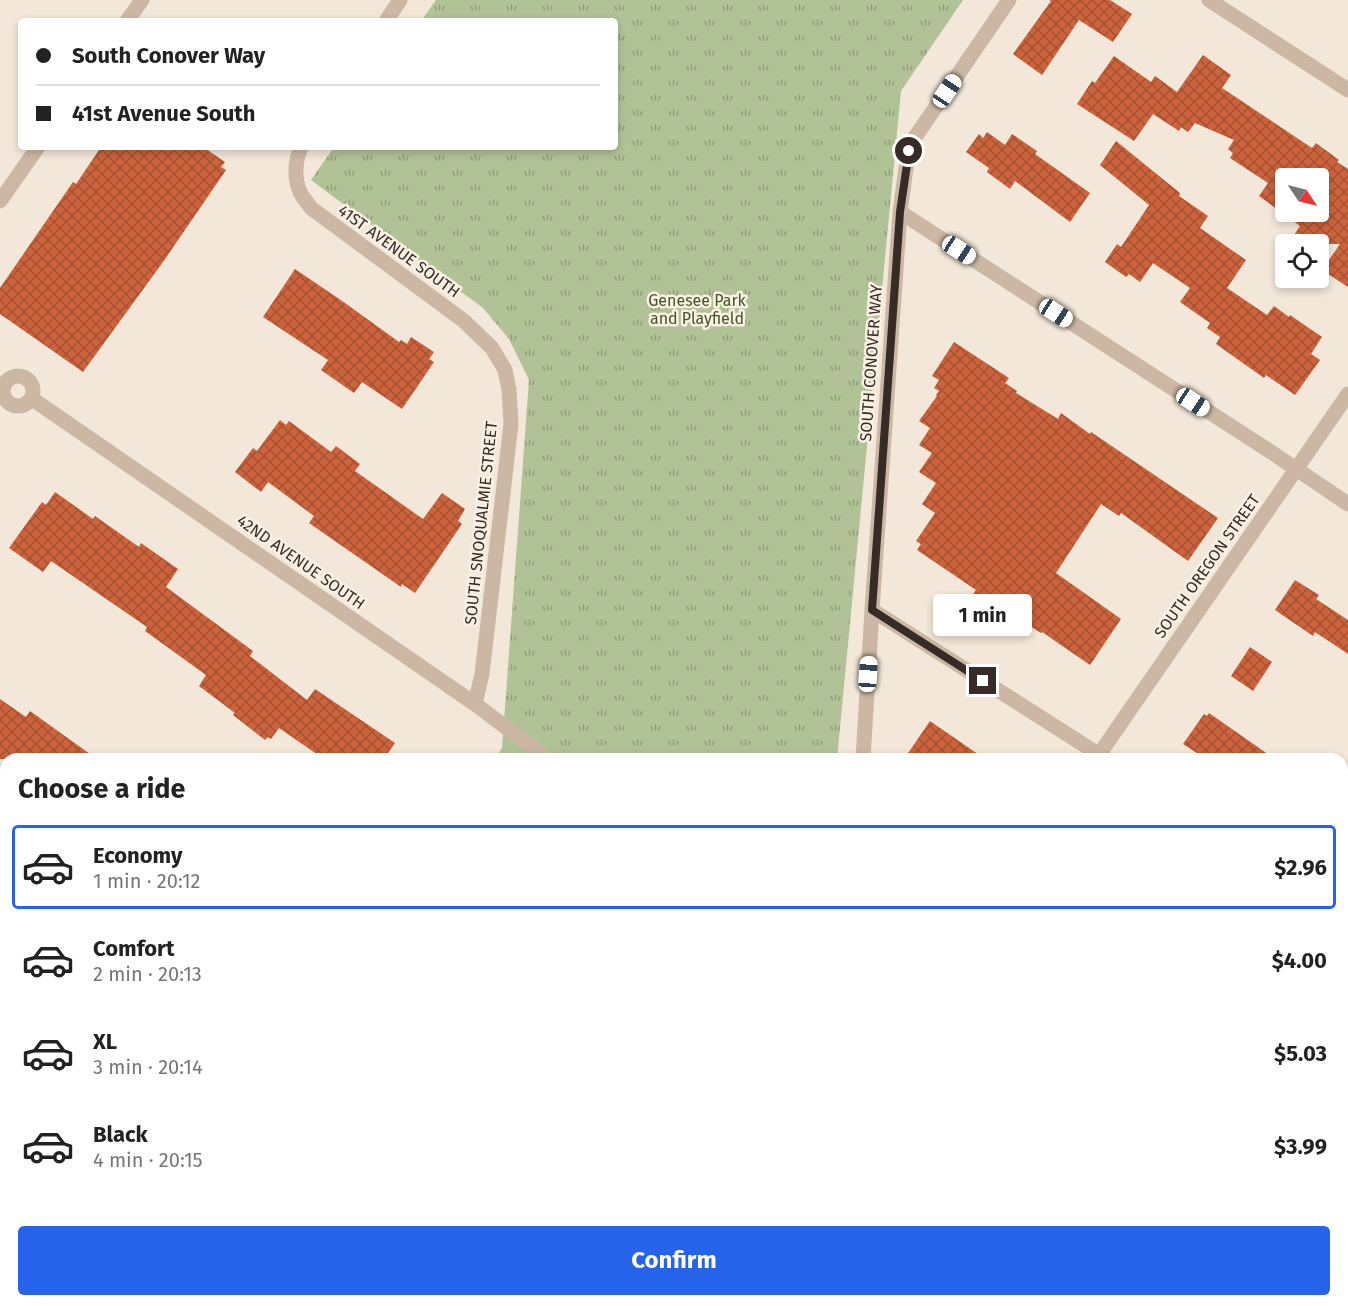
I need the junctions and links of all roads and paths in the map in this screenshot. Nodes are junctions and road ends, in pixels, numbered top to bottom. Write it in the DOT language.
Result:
graph roads {
  1 [pos="142,0"];
  2 [pos="400,0"];
  3 [pos="1009,0"];
  4 [pos="1209,0"];
  5 [pos="129,18"];
  6 [pos="388,18"];
  7 [pos="1348,90"];
  8 [pos="36,150"];
  9 [pos="300,150"];
  10 [pos="0,201"];
  11 [pos="900,212"];
  12 [pos="492,348"];
  13 [pos="3,379"];
  14 [pos="1348,394"];
  15 [pos="31,398"];
  16 [pos="4,409"];
  17 [pos="1296,469"];
  18 [pos="1348,504"];
  19 [pos="872,610"];
  20 [pos="475,704"];
  21 [pos="540,753"];
  22 [pos="863,753"];
  23 [pos="1092,753"];
  24 [pos="1103,753"];
  1 -- 5 [label="street"];
  2 -- 6 [label="street"];
  3 -- 11 [label="street, SOUTH CONOVER WAY"];
  4 -- 7 [label="street"];
  8 -- 10 [label="street"];
  9 -- 12 [label="street, 41ST AVENUE SOUTH"];
  11 -- 17 [label="street"];
  11 -- 19 [label="street, SOUTH CONOVER WAY"];
  12 -- 20 [label="street, SOUTH SNOQUALMIE STREET"];
  13 -- 15 [label="street"];
  13 -- 16 [label="street"];
  14 -- 17 [label="street, SOUTH OREGON STREET"];
  15 -- 16 [label="street"];
  15 -- 20 [label="street, 42ND AVENUE SOUTH"];
  17 -- 18 [label="street"];
  17 -- 24 [label="street, SOUTH OREGON STREET"];
  19 -- 22 [label="street, SOUTH CONOVER WAY"];
  19 -- 23 [label="street"];
  20 -- 21 [label="street, 42ND AVENUE SOUTH"];
}
